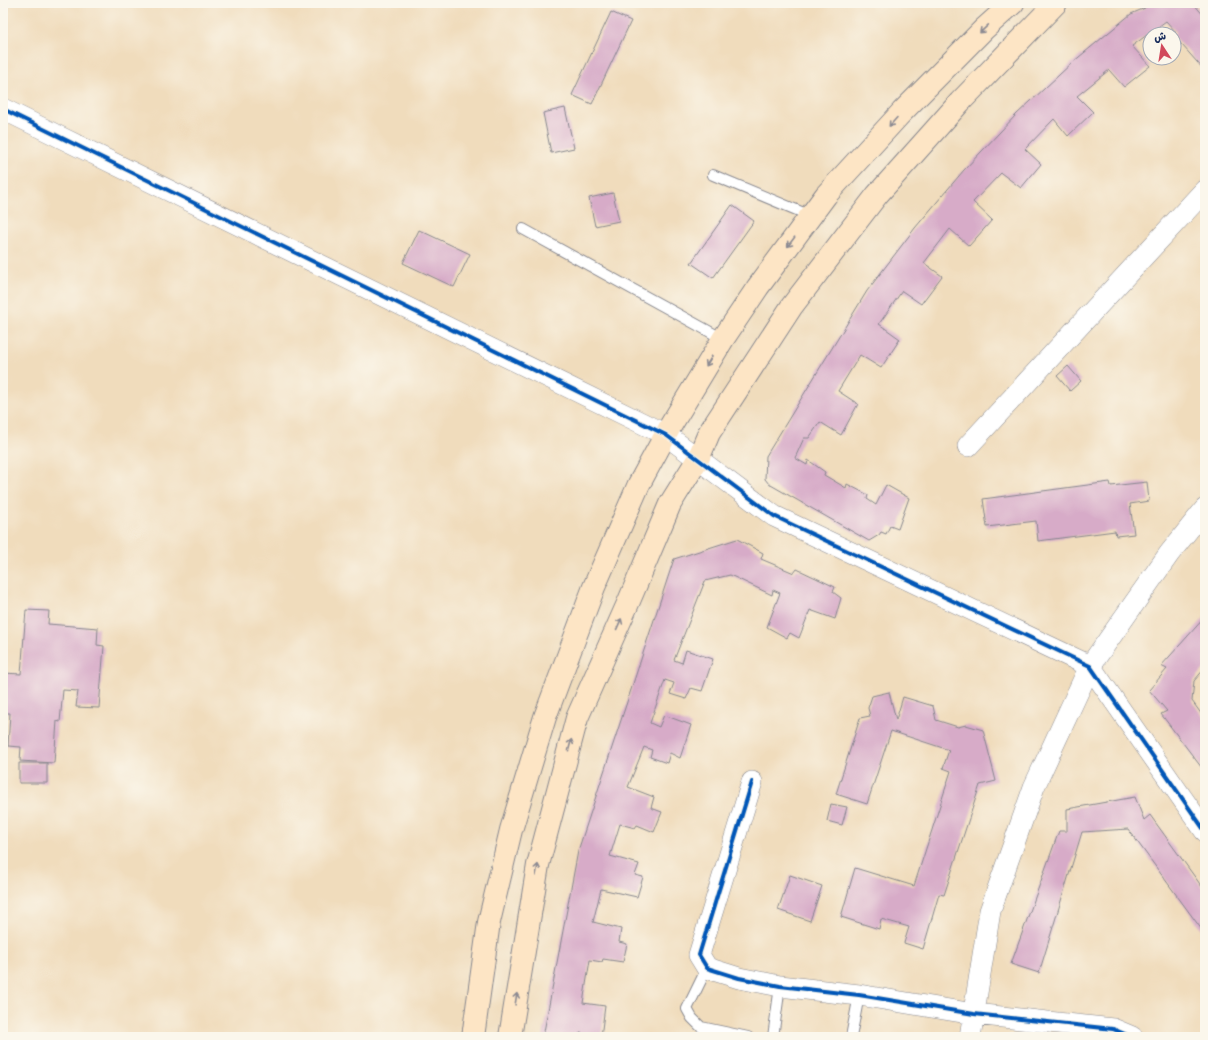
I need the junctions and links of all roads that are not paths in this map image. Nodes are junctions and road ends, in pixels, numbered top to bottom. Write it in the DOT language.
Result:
graph roads {
  1 [pos="1013,3"];
  2 [pos="1056,3"];
  3 [pos="3,108"];
  4 [pos="713,175"];
  5 [pos="1205,190"];
  6 [pos="811,216"];
  7 [pos="523,229"];
  8 [pos="723,339"];
  9 [pos="666,435"];
  10 [pos="968,446"];
  11 [pos="698,459"];
  12 [pos="1205,509"];
  13 [pos="1090,666"];
  14 [pos="752,782"];
  15 [pos="1205,831"];
  16 [pos="707,968"];
  17 [pos="780,986"];
  18 [pos="859,995"];
  19 [pos="974,1014"];
  20 [pos="473,1037"];
  21 [pos="510,1037"];
  22 [pos="748,1037"];
  23 [pos="772,1037"];
  24 [pos="851,1037"];
  25 [pos="970,1037"];
  26 [pos="1132,1037"];
  1 -- 6 [label="main road, one-way"];
  2 -- 11 [label="main road"];
  3 -- 9 [label="street"];
  4 -- 6 [label="lane"];
  5 -- 10 [label="street"];
  6 -- 8 [label="main road, one-way"];
  7 -- 8 [label="lane"];
  8 -- 9 [label="main road, one-way"];
  9 -- 11 [label="street"];
  9 -- 20 [label="main road"];
  11 -- 13 [label="street"];
  21 -- 11 [label="main road, one-way"];
  12 -- 13 [label="street"];
  13 -- 15 [label="street"];
  13 -- 19 [label="street"];
  14 -- 16 [label="street"];
  16 -- 17 [label="street"];
  16 -- 22 [label="lane"];
  17 -- 18 [label="street"];
  17 -- 23 [label="lane"];
  18 -- 19 [label="street"];
  18 -- 24 [label="lane"];
  19 -- 25 [label="street"];
  19 -- 26 [label="street"];
}
